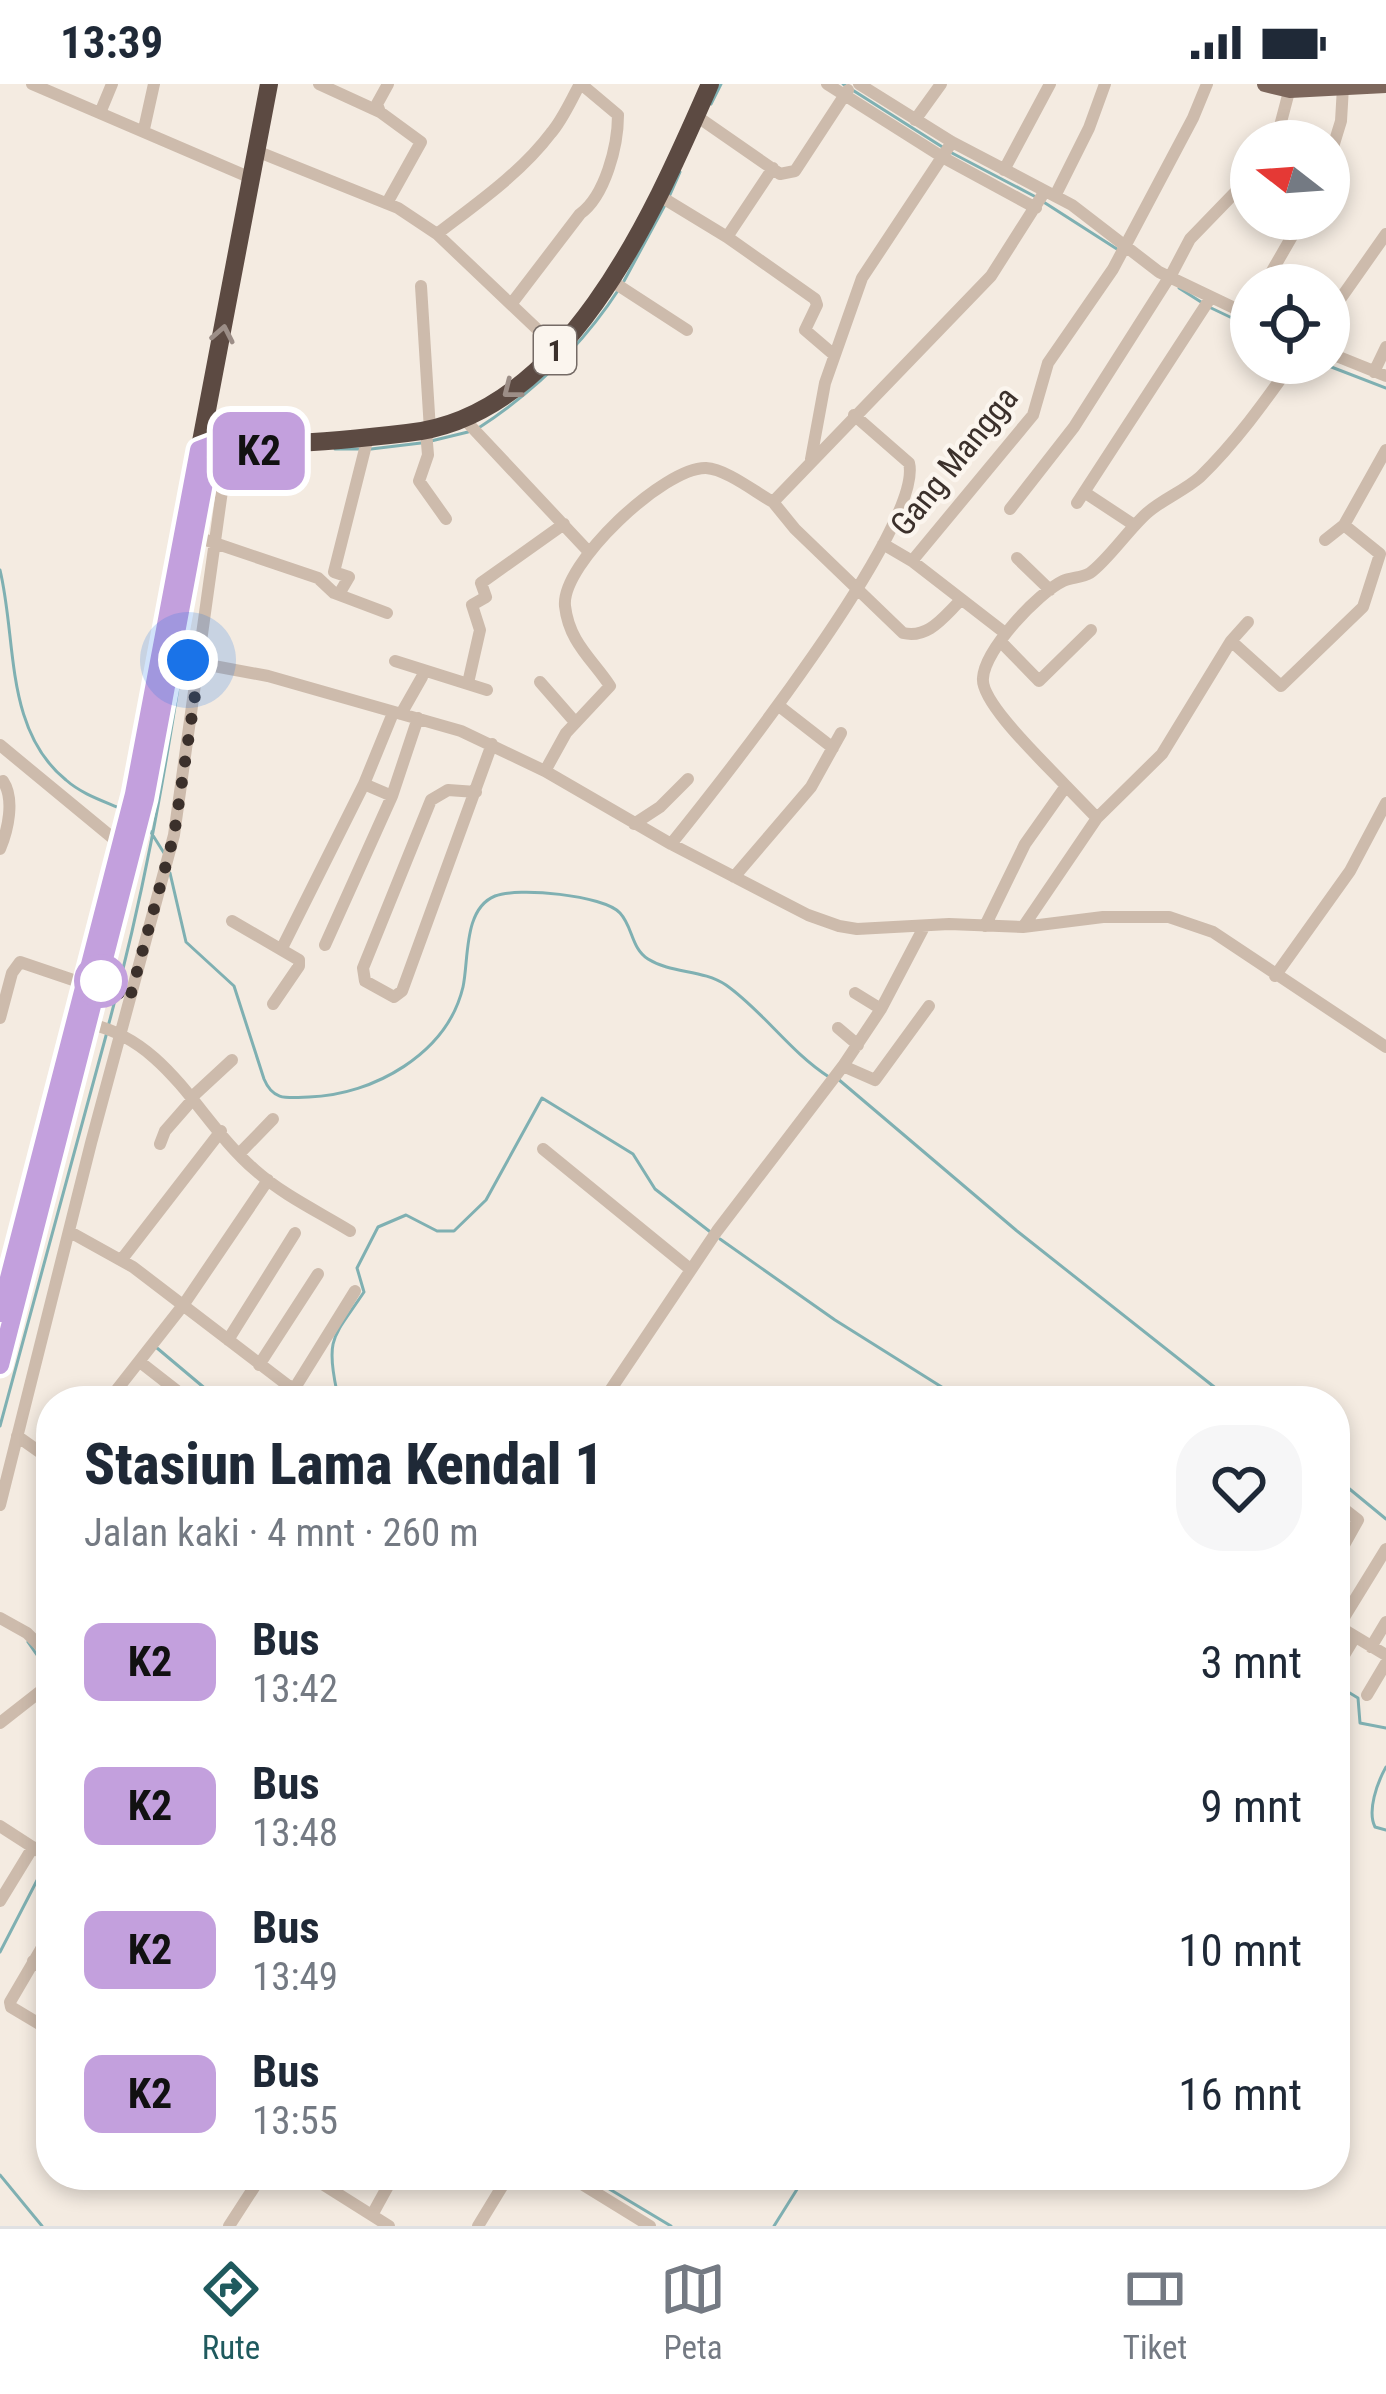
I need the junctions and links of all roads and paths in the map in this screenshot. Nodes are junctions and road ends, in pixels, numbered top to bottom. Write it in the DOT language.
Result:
graph roads {
  1 [pos="32,84"];
  2 [pos="154,84"];
  3 [pos="269,84"];
  4 [pos="319,84"];
  5 [pos="388,84"];
  6 [pos="581,84"];
  7 [pos="687,84"];
  8 [pos="827,84"];
  9 [pos="940,84"];
  10 [pos="1050,84"];
  11 [pos="1105,84"];
  12 [pos="1265,84"];
  13 [pos="109,85"];
  14 [pos="1206,85"];
  15 [pos="1386,85"];
  16 [pos="1290,87"];
  17 [pos="851,88"];
  18 [pos="708,89"];
  19 [pos="1352,90"];
  20 [pos="67,91"];
  21 [pos="100,112"];
  22 [pos="380,112"];
  23 [pos="700,118"];
  24 [pos="915,120"];
  25 [pos="1284,120"];
  26 [pos="1341,120"];
  27 [pos="144,130"];
  28 [pos="254,150"];
  29 [pos="948,151"];
  30 [pos="773,168"];
  31 [pos="1004,170"];
  32 [pos="251,178"];
  33 [pos="1230,198"];
  34 [pos="666,199"];
  35 [pos="1043,199"];
  36 [pos="387,203"];
  37 [pos="1386,234"];
  38 [pos="437,235"];
  39 [pos="727,237"];
  40 [pos="1124,248"];
  41 [pos="1170,277"];
  42 [pos="617,285"];
  43 [pos="1350,285"];
  44 [pos="421,286"];
  45 [pos="1210,298"];
  46 [pos="512,303"];
  47 [pos="1230,305"];
  48 [pos="687,330"];
  49 [pos="1386,347"];
  50 [pos="557,349"];
  51 [pos="833,354"];
  52 [pos="1350,361"];
  53 [pos="1380,374"];
  54 [pos="1276,384"];
  55 [pos="854,416"];
  56 [pos="472,427"];
  57 [pos="427,432"];
  58 [pos="272,445"];
  59 [pos="366,446"];
  60 [pos="200,448"];
  61 [pos="1386,450"];
  62 [pos="227,455"];
  63 [pos="811,460"];
  64 [pos="773,502"];
  65 [pos="1010,508"];
  66 [pos="446,519"];
  67 [pos="564,524"];
  68 [pos="1134,525"];
  69 [pos="1344,525"];
  70 [pos="204,539"];
  71 [pos="1325,540"];
  72 [pos="884,544"];
  73 [pos="589,551"];
  74 [pos="1017,558"];
  75 [pos="912,561"];
  76 [pos="334,572"];
  77 [pos="318,578"];
  78 [pos="855,586"];
  79 [pos="1050,590"];
  80 [pos="340,594"];
  81 [pos="961,600"];
  82 [pos="387,613"];
  83 [pos="1248,622"];
  84 [pos="1091,630"];
  85 [pos="1003,638"];
  86 [pos="1231,641"];
  87 [pos="183,659"];
  88 [pos="394,661"];
  89 [pos="422,677"];
  90 [pos="540,682"];
  91 [pos="468,683"];
  92 [pos="487,690"];
  93 [pos="779,706"];
  94 [pos="397,713"];
  95 [pos="418,718"];
  96 [pos="575,722"];
  97 [pos="841,733"];
  98 [pos="493,744"];
  99 [pos="0,745"];
  100 [pos="833,748"];
  101 [pos="20,760"];
  102 [pos="545,771"];
  103 [pos="688,778"];
  104 [pos="1,783"];
  105 [pos="364,784"];
  106 [pos="1066,786"];
  107 [pos="476,792"];
  108 [pos="392,796"];
  109 [pos="139,798"];
  110 [pos="1386,803"];
  111 [pos="1097,818"];
  112 [pos="634,824"];
  113 [pos="126,840"];
  114 [pos="670,844"];
  115 [pos="0,849"];
  116 [pos="734,877"];
  117 [pos="232,921"];
  118 [pos="924,926"];
  119 [pos="985,926"];
  120 [pos="1023,927"];
  121 [pos="325,945"];
  122 [pos="282,948"];
  123 [pos="1275,976"];
  124 [pos="85,985"];
  125 [pos="855,993"];
  126 [pos="274,1004"];
  127 [pos="929,1006"];
  128 [pos="880,1009"];
  129 [pos="1,1010"];
  130 [pos="93,1024"];
  131 [pos="838,1028"];
  132 [pos="119,1031"];
  133 [pos="858,1045"];
  134 [pos="1386,1048"];
  135 [pos="232,1060"];
  136 [pos="837,1075"];
  137 [pos="193,1098"];
  138 [pos="273,1119"];
  139 [pos="220,1131"];
  140 [pos="160,1144"];
  141 [pos="543,1149"];
  142 [pos="239,1154"];
  143 [pos="268,1180"];
  144 [pos="70,1232"];
  145 [pos="350,1232"];
  146 [pos="295,1233"];
  147 [pos="122,1259"];
  148 [pos="690,1269"];
  149 [pos="318,1274"];
  150 [pos="355,1291"];
  151 [pos="184,1304"];
  152 [pos="0,1313"];
  153 [pos="228,1340"];
  154 [pos="140,1362"];
  155 [pos="0,1365"];
  156 [pos="259,1365"];
  157 [pos="124,1386"];
  158 [pos="171,1386"];
  159 [pos="613,1386"];
  160 [pos="17,1436"];
  161 [pos="36,1449"];
  162 [pos="0,1504"];
  163 [pos="1386,1549"];
  164 [pos="1350,1606"];
  165 [pos="0,1618"];
  166 [pos="1386,1622"];
  167 [pos="1350,1634"];
  168 [pos="1354,1636"];
  169 [pos="36,1642"];
  170 [pos="1350,1643"];
  171 [pos="1371,1647"];
  172 [pos="1386,1659"];
  173 [pos="36,1694"];
  174 [pos="1367,1695"];
  175 [pos="0,1723"];
  176 [pos="0,1826"];
  177 [pos="33,1847"];
  178 [pos="36,1849"];
  179 [pos="0,1901"];
  180 [pos="36,1956"];
  181 [pos="33,1961"];
  182 [pos="36,1963"];
  183 [pos="36,2022"];
  184 [pos="252,2190"];
  185 [pos="332,2190"];
  186 [pos="386,2190"];
  187 [pos="499,2190"];
  188 [pos="590,2190"];
  189 [pos="372,2215"];
  190 [pos="644,2225"];
  191 [pos="229,2226"];
  192 [pos="389,2226"];
  193 [pos="478,2226"];
  1 -- 20 [label="street"];
  2 -- 27 [label="street"];
  3 -- 28 [label="highway, 1"];
  4 -- 22 [label="street"];
  5 -- 22 [label="street"];
  6 -- 38 [label="street"];
  6 -- 46 [label="street"];
  7 -- 18 [label="street"];
  8 -- 17 [label="street"];
  9 -- 24 [label="street"];
  10 -- 31 [label="street"];
  11 -- 35 [label="street"];
  12 -- 16 [label="main road"];
  13 -- 21 [label="street"];
  14 -- 40 [label="street, Gang Mangga"];
  15 -- 19 [label="main road"];
  16 -- 19 [label="main road"];
  16 -- 25 [label="street"];
  17 -- 24 [label="street"];
  17 -- 29 [label="street"];
  17 -- 30 [label="street"];
  18 -- 23 [label="highway, 1"];
  19 -- 26 [label="street"];
  20 -- 21 [label="street"];
  21 -- 27 [label="street"];
  22 -- 36 [label="street"];
  23 -- 30 [label="street"];
  23 -- 34 [label="highway, 1"];
  24 -- 29 [label="street"];
  27 -- 32 [label="street"];
  28 -- 32 [label="highway, 1"];
  28 -- 36 [label="street"];
  29 -- 31 [label="street"];
  29 -- 35 [label="street"];
  29 -- 51 [label="street"];
  30 -- 39 [label="street"];
  31 -- 35 [label="street"];
  60 -- 32 [label="highway, 1, one-way"];
  33 -- 41 [label="street"];
  34 -- 39 [label="street"];
  34 -- 42 [label="highway, 1"];
  35 -- 40 [label="street"];
  35 -- 55 [label="street"];
  36 -- 38 [label="street"];
  37 -- 43 [label="street"];
  38 -- 46 [label="street"];
  39 -- 51 [label="street"];
  40 -- 41 [label="street"];
  40 -- 75 [label="street, Gang Mangga"];
  41 -- 45 [label="street"];
  41 -- 65 [label="street"];
  42 -- 48 [label="street"];
  42 -- 50 [label="highway, 1"];
  44 -- 57 [label="street"];
  45 -- 47 [label="street"];
  45 -- 68 [label="street"];
  46 -- 50 [label="street"];
  49 -- 53 [label="street"];
  50 -- 56 [label="highway, 1, one-way"];
  51 -- 63 [label="street"];
  52 -- 53 [label="street"];
  54 -- 68 [label="street"];
  55 -- 63 [label="street"];
  55 -- 72 [label="street"];
  56 -- 57 [label="highway, 1"];
  56 -- 67 [label="street"];
  57 -- 59 [label="highway, 1"];
  57 -- 66 [label="street"];
  58 -- 59 [label="highway, 1"];
  58 -- 60 [label="highway, 1"];
  58 -- 62 [label="highway, 1"];
  59 -- 76 [label="street"];
  60 -- 109 [label="highway, 1"];
  61 -- 69 [label="street"];
  62 -- 70 [label="street"];
  62 -- 70 [label="highway, 1"];
  63 -- 64 [label="street"];
  64 -- 73 [label="street"];
  64 -- 78 [label="street"];
  67 -- 73 [label="street"];
  67 -- 91 [label="street"];
  68 -- 79 [label="street"];
  69 -- 71 [label="street"];
  69 -- 86 [label="street"];
  70 -- 77 [label="street"];
  70 -- 87 [label="highway, 1"];
  70 -- 87 [label="street"];
  72 -- 75 [label="street, Gang Mangga"];
  72 -- 78 [label="street"];
  73 -- 96 [label="street"];
  74 -- 79 [label="street"];
  75 -- 81 [label="street"];
  76 -- 77 [label="street"];
  76 -- 80 [label="street"];
  77 -- 80 [label="street"];
  78 -- 81 [label="street"];
  78 -- 93 [label="street"];
  79 -- 85 [label="street"];
  80 -- 82 [label="street"];
  81 -- 85 [label="street"];
  83 -- 86 [label="street"];
  84 -- 85 [label="street"];
  85 -- 106 [label="street"];
  86 -- 111 [label="street"];
  87 -- 94 [label="street"];
  87 -- 109 [label="highway, 1"];
  87 -- 132 [label="street"];
  88 -- 91 [label="street"];
  89 -- 94 [label="street"];
  90 -- 96 [label="street"];
  91 -- 92 [label="street"];
  93 -- 100 [label="street"];
  93 -- 114 [label="street"];
  94 -- 95 [label="street"];
  94 -- 105 [label="street"];
  95 -- 98 [label="street"];
  95 -- 108 [label="street"];
  96 -- 102 [label="street"];
  97 -- 100 [label="street"];
  98 -- 102 [label="street"];
  98 -- 107 [label="street"];
  99 -- 101 [label="street"];
  100 -- 116 [label="street"];
  101 -- 104 [label="street"];
  101 -- 113 [label="street"];
  102 -- 112 [label="street"];
  103 -- 112 [label="street"];
  104 -- 115 [label="street"];
  105 -- 108 [label="street"];
  105 -- 122 [label="street"];
  106 -- 111 [label="street"];
  106 -- 119 [label="street"];
  107 -- 107 [label="street"];
  108 -- 121 [label="street"];
  109 -- 113 [label="highway, 1"];
  110 -- 123 [label="street"];
  111 -- 120 [label="street"];
  112 -- 114 [label="street"];
  113 -- 124 [label="highway, 1"];
  113 -- 130 [label="highway, 1"];
  114 -- 116 [label="street"];
  116 -- 118 [label="street"];
  117 -- 122 [label="street"];
  118 -- 119 [label="street"];
  118 -- 128 [label="street"];
  119 -- 120 [label="street"];
  120 -- 123 [label="street"];
  122 -- 126 [label="street"];
  123 -- 134 [label="street"];
  124 -- 129 [label="street"];
  124 -- 152 [label="highway, 1"];
  125 -- 128 [label="street"];
  127 -- 136 [label="street"];
  128 -- 133 [label="street"];
  130 -- 132 [label="street"];
  130 -- 155 [label="highway, 1"];
  131 -- 133 [label="street"];
  132 -- 137 [label="street"];
  132 -- 144 [label="street"];
  133 -- 136 [label="street"];
  135 -- 137 [label="street"];
  136 -- 148 [label="street"];
  137 -- 139 [label="street"];
  137 -- 140 [label="street"];
  138 -- 142 [label="street"];
  139 -- 142 [label="street"];
  139 -- 147 [label="street"];
  141 -- 148 [label="street"];
  142 -- 143 [label="street"];
  143 -- 145 [label="street"];
  143 -- 151 [label="street"];
  144 -- 147 [label="street"];
  144 -- 160 [label="street"];
  146 -- 153 [label="street"];
  147 -- 151 [label="street"];
  148 -- 159 [label="street"];
  149 -- 156 [label="street"];
  150 -- 156 [label="street"];
  151 -- 153 [label="street"];
  151 -- 154 [label="street"];
  153 -- 156 [label="street"];
  154 -- 157 [label="street"];
  154 -- 158 [label="street"];
  160 -- 161 [label="street"];
  160 -- 162 [label="street"];
  163 -- 164 [label="street"];
  165 -- 169 [label="street"];
  166 -- 171 [label="street"];
  167 -- 168 [label="street"];
  168 -- 170 [label="street"];
  168 -- 171 [label="street"];
  171 -- 172 [label="street"];
  172 -- 174 [label="street"];
  173 -- 175 [label="street"];
  176 -- 177 [label="street"];
  177 -- 178 [label="street"];
  177 -- 179 [label="street"];
  180 -- 181 [label="street"];
  181 -- 182 [label="street"];
  181 -- 183 [label="street"];
  184 -- 191 [label="street"];
  185 -- 189 [label="street"];
  186 -- 189 [label="street"];
  187 -- 193 [label="street"];
  188 -- 190 [label="street"];
  189 -- 192 [label="street"];
}
